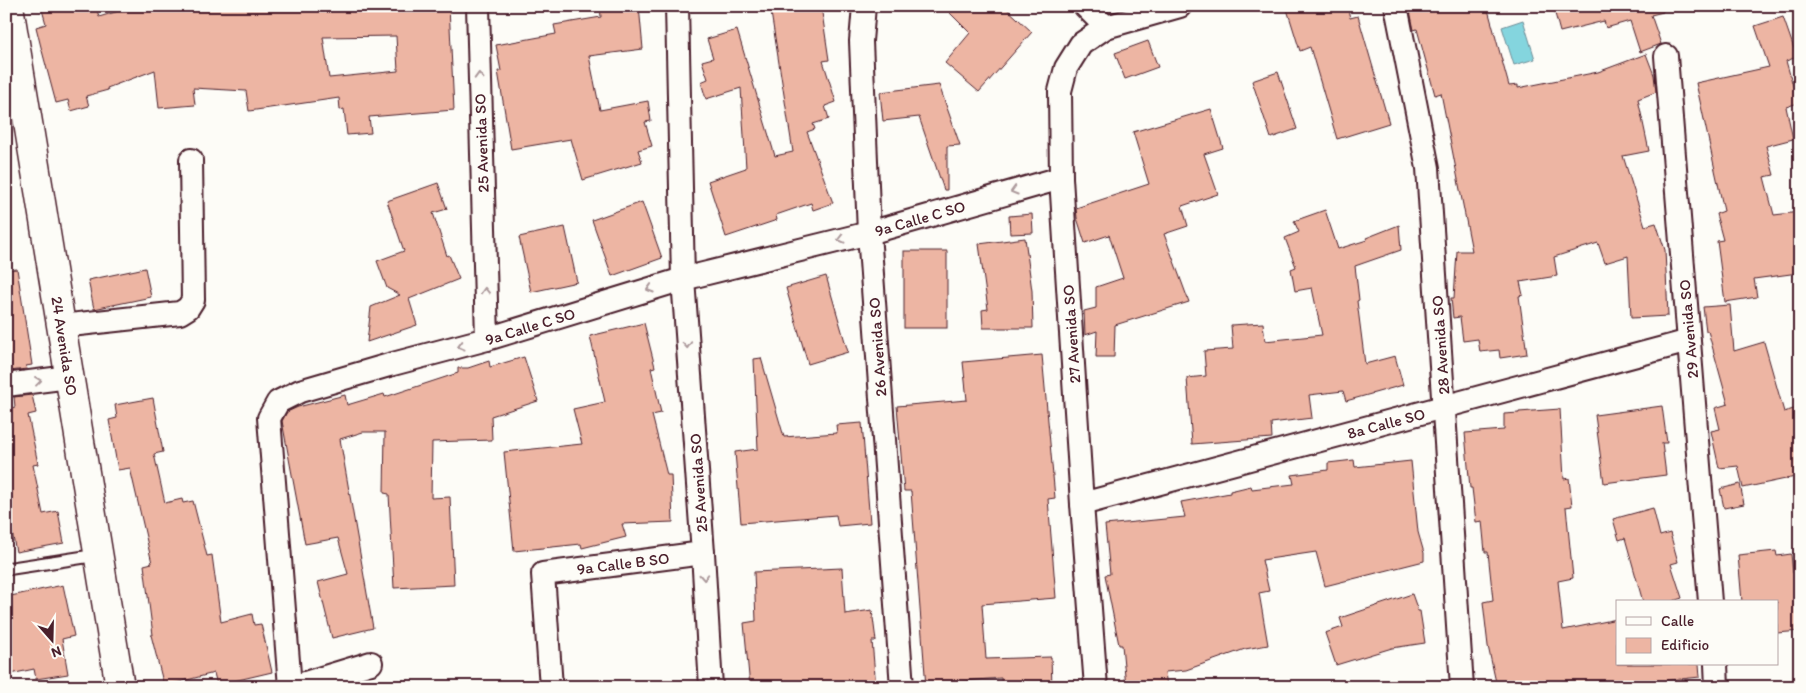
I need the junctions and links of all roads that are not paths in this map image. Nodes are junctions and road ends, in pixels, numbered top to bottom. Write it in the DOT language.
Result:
graph roads {
  1 [pos="9,6"];
  2 [pos="478,6"];
  3 [pos="677,6"];
  4 [pos="864,6"];
  5 [pos="1085,6"];
  6 [pos="1180,6"];
  7 [pos="1396,6"];
  8 [pos="1106,27"];
  9 [pos="1666,56"];
  10 [pos="191,160"];
  11 [pos="1061,178"];
  12 [pos="869,232"];
  13 [pos="683,279"];
  14 [pos="61,326"];
  15 [pos="487,339"];
  16 [pos="1689,341"];
  17 [pos="70,377"];
  18 [pos="6,385"];
  19 [pos="1444,408"];
  20 [pos="1082,504"];
  21 [pos="703,553"];
  22 [pos="98,555"];
  23 [pos="6,569"];
  24 [pos="1710,600"];
  25 [pos="371,662"];
  26 [pos="1716,666"];
  27 [pos="120,687"];
  28 [pos="291,687"];
  29 [pos="551,687"];
  30 [pos="711,687"];
  31 [pos="902,687"];
  32 [pos="1096,687"];
  33 [pos="1462,687"];
  34 [pos="1717,687"];
  1 -- 14 [label="street, 24 Avenida SO"];
  15 -- 2 [label="street, 25 Avenida SO, one-way"];
  3 -- 13 [label="street, 25 Avenida SO"];
  4 -- 12 [label="street, 26 Avenida SO"];
  5 -- 8 [label="street"];
  6 -- 8 [label="street, 27 Avenida SO"];
  7 -- 19 [label="street, 28 Avenida SO"];
  8 -- 11 [label="street, 27 Avenida SO"];
  9 -- 16 [label="street, 29 Avenida SO"];
  10 -- 14 [label="street"];
  11 -- 12 [label="street, 9a Calle C SO, one-way"];
  11 -- 20 [label="street, 27 Avenida SO"];
  12 -- 13 [label="street, 9a Calle C SO, one-way"];
  12 -- 31 [label="street, 26 Avenida SO"];
  13 -- 15 [label="street, 9a Calle C SO, one-way"];
  13 -- 21 [label="street, 25 Avenida SO, one-way"];
  14 -- 17 [label="street, 24 Avenida SO"];
  15 -- 28 [label="street, 9a Calle C SO, one-way"];
  16 -- 19 [label="street, 8a Calle SO"];
  16 -- 24 [label="street, 29 Avenida SO"];
  18 -- 17 [label="street, one-way"];
  17 -- 22 [label="street, 24 Avenida SO"];
  19 -- 20 [label="street, 8a Calle SO"];
  19 -- 33 [label="street, 28 Avenida SO"];
  20 -- 32 [label="street, 27 Avenida SO"];
  21 -- 29 [label="street, 9a Calle B SO"];
  21 -- 30 [label="street, 25 Avenida SO, one-way"];
  22 -- 23 [label="lane"];
  22 -- 27 [label="street, 24 Avenida SO"];
  25 -- 28 [label="street"];
  26 -- 34 [label="street"];
}
